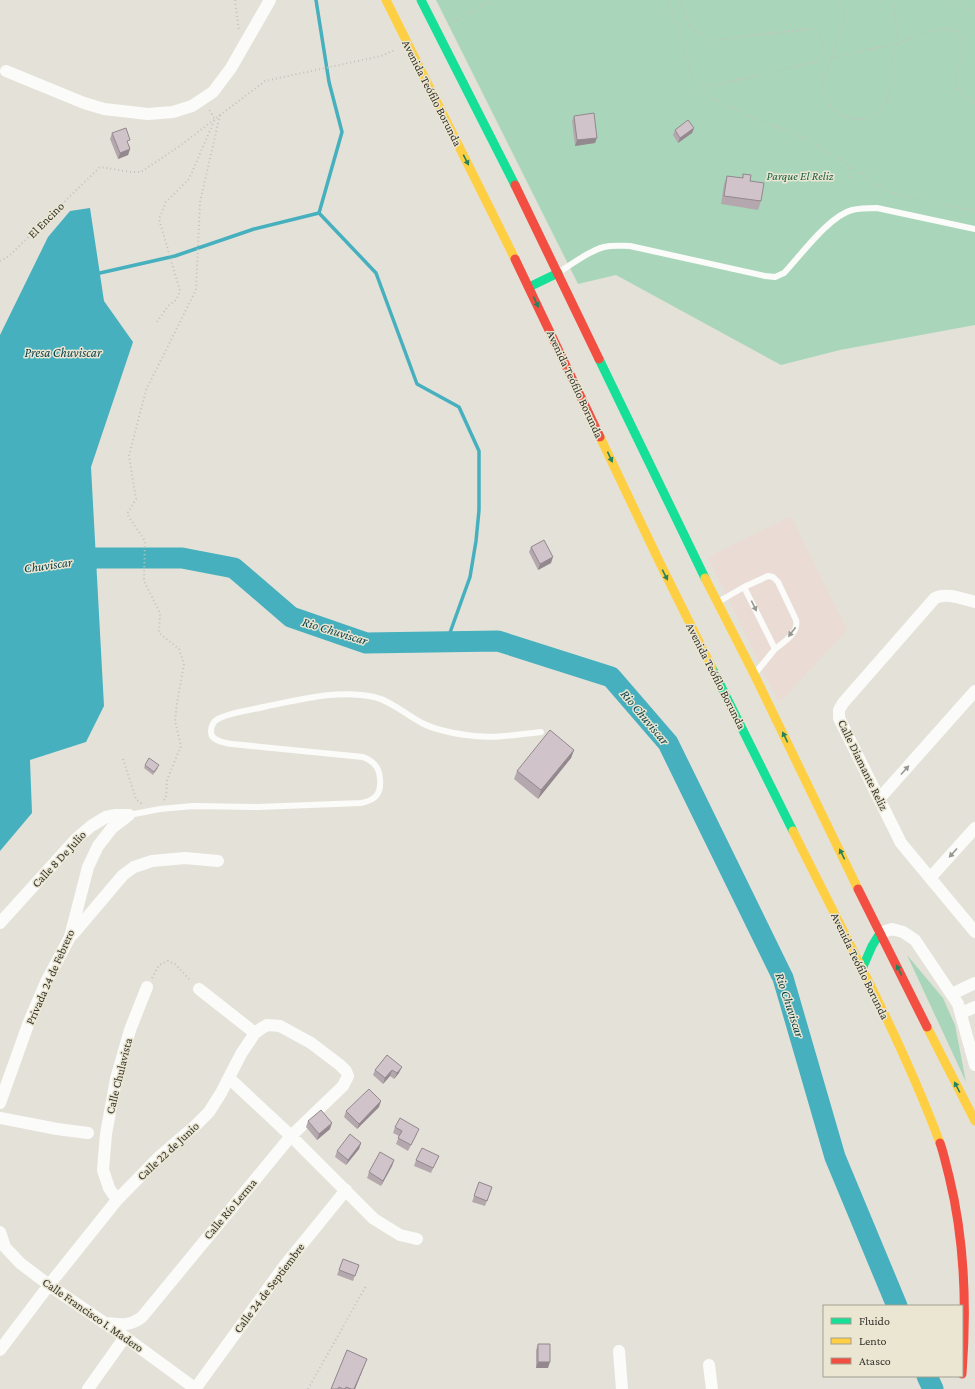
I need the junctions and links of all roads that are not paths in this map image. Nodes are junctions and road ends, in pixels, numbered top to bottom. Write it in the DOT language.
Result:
graph roads {
  1 [pos="270,0"];
  2 [pos="386,0"];
  3 [pos="421,0"];
  4 [pos="6,71"];
  5 [pos="975,229"];
  6 [pos="558,273"];
  7 [pos="530,287"];
  8 [pos="744,587"];
  9 [pos="975,602"];
  10 [pos="717,603"];
  11 [pos="775,649"];
  12 [pos="754,674"];
  13 [pos="975,692"];
  14 [pos="541,732"];
  15 [pos="879,799"];
  16 [pos="129,815"];
  17 [pos="975,828"];
  18 [pos="218,862"];
  19 [pos="930,878"];
  20 [pos="0,923"];
  21 [pos="975,932"];
  22 [pos="880,933"];
  23 [pos="70,937"];
  24 [pos="862,969"];
  25 [pos="975,983"];
  26 [pos="147,987"];
  27 [pos="199,989"];
  28 [pos="952,994"];
  29 [pos="975,1007"];
  30 [pos="961,1013"];
  31 [pos="255,1033"];
  32 [pos="975,1065"];
  33 [pos="229,1078"];
  34 [pos="0,1103"];
  35 [pos="0,1118"];
  36 [pos="975,1121"];
  37 [pos="88,1133"];
  38 [pos="291,1136"];
  39 [pos="346,1190"];
  40 [pos="117,1200"];
  41 [pos="0,1232"];
  42 [pos="417,1239"];
  43 [pos="964,1273"];
  44 [pos="971,1280"];
  45 [pos="49,1285"];
  46 [pos="104,1323"];
  47 [pos="975,1336"];
  48 [pos="126,1337"];
  49 [pos="964,1347"];
  50 [pos="0,1350"];
  51 [pos="619,1351"];
  52 [pos="963,1362"];
  53 [pos="709,1365"];
  54 [pos="88,1389"];
  55 [pos="195,1389"];
  56 [pos="622,1389"];
  57 [pos="712,1389"];
  1 -- 4 [label="street"];
  2 -- 7 [label="main road, Avenida Teófilo Borunda, one-way"];
  3 -- 6 [label="main road"];
  5 -- 6 [label="lane"];
  6 -- 7 [label="main road"];
  6 -- 10 [label="main road"];
  7 -- 24 [label="main road, Avenida Teófilo Borunda, one-way"];
  8 -- 10 [label="lane"];
  8 -- 11 [label="lane, one-way"];
  8 -- 11 [label="lane, one-way"];
  9 -- 15 [label="street, Calle Diamante Reliz"];
  10 -- 12 [label="main road"];
  11 -- 12 [label="lane"];
  22 -- 12 [label="main road, one-way"];
  15 -- 13 [label="street, one-way"];
  14 -- 16 [label="lane"];
  15 -- 19 [label="street, Calle Diamante Reliz"];
  16 -- 20 [label="street, Calle 8 De Julio"];
  16 -- 23 [label="street, Privada 24 de Febrero"];
  17 -- 19 [label="street, one-way"];
  18 -- 23 [label="street"];
  19 -- 21 [label="street, Calle Diamante Reliz"];
  22 -- 24 [label="main road"];
  22 -- 28 [label="street"];
  36 -- 22 [label="main road, one-way"];
  23 -- 34 [label="street, Privada 24 de Febrero"];
  24 -- 43 [label="main road, Avenida Teófilo Borunda"];
  25 -- 28 [label="street"];
  26 -- 40 [label="street, Calle Chulavista"];
  27 -- 31 [label="street"];
  28 -- 30 [label="street"];
  29 -- 30 [label="street"];
  30 -- 32 [label="street"];
  31 -- 33 [label="street, Calle 22 de Junio"];
  31 -- 38 [label="street, Calle Río Lerma"];
  33 -- 38 [label="street"];
  33 -- 40 [label="street, Calle 22 de Junio"];
  35 -- 37 [label="street"];
  38 -- 39 [label="street"];
  38 -- 46 [label="street, Calle Río Lerma"];
  39 -- 42 [label="street"];
  39 -- 55 [label="street, Calle 24 de Septiembre"];
  40 -- 45 [label="street, Calle 22 de Junio"];
  41 -- 45 [label="street, Calle Francisco I. Madero"];
  43 -- 44 [label="main road"];
  43 -- 49 [label="main road, Avenida Teófilo Borunda"];
  45 -- 46 [label="street, Calle Francisco I. Madero"];
  45 -- 50 [label="street, Calle 22 de Junio"];
  46 -- 48 [label="street, Calle Francisco I. Madero"];
  47 -- 49 [label="main road"];
  48 -- 54 [label="street"];
  48 -- 55 [label="street, Calle Francisco I. Madero"];
  49 -- 52 [label="main road, Avenida Teófilo Borunda"];
  51 -- 56 [label="street"];
  53 -- 57 [label="street"];
}
